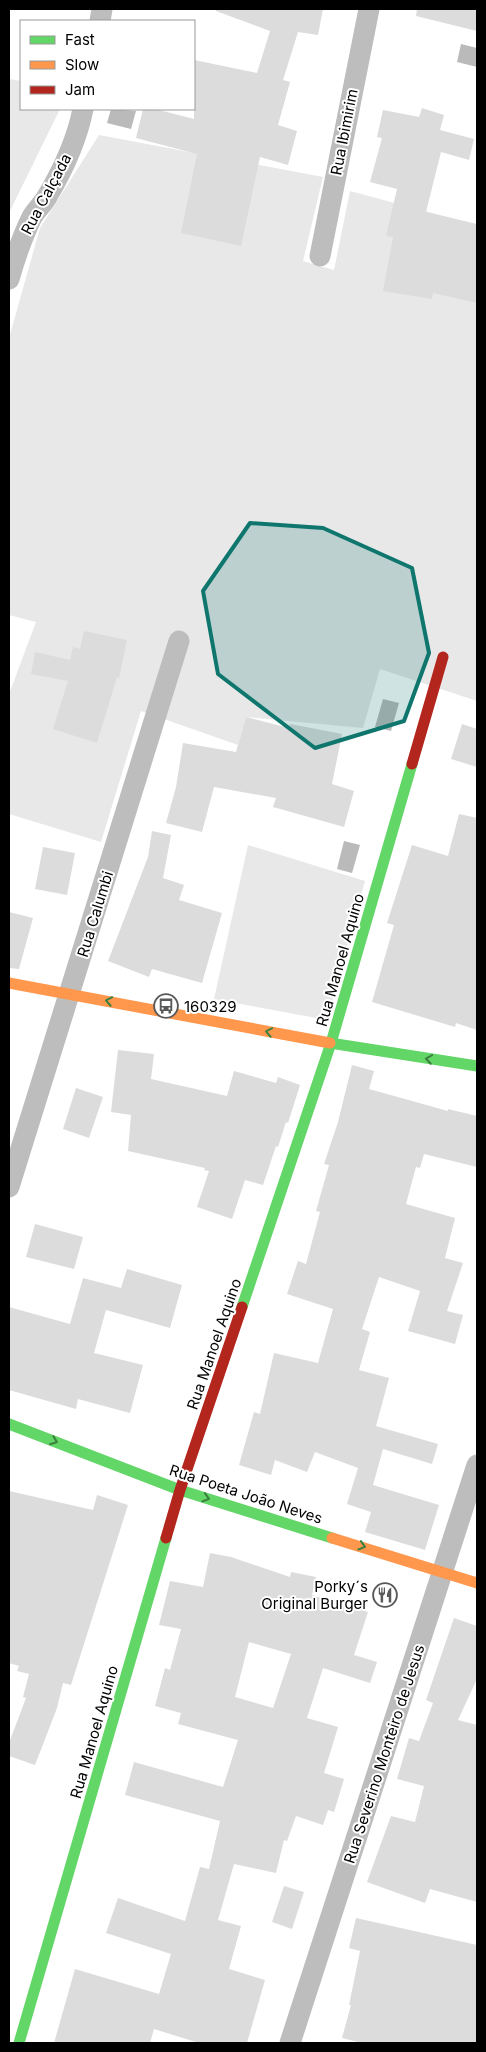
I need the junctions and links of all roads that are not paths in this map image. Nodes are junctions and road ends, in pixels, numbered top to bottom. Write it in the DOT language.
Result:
graph roads {
  1 [pos="369,9"];
  2 [pos="83,110"];
  3 [pos="320,256"];
  4 [pos="9,279"];
  5 [pos="179,641"];
  6 [pos="443,657"];
  7 [pos="9,983"];
  8 [pos="70,994"];
  9 [pos="332,1044"];
  10 [pos="477,1066"];
  11 [pos="9,1187"];
  12 [pos="9,1424"];
  13 [pos="477,1465"];
  14 [pos="180,1490"];
  15 [pos="444,1572"];
  16 [pos="477,1583"];
  17 [pos="19,2043"];
  18 [pos="290,2043"];
  1 -- 3 [label="street, Rua Ibimirim"];
  2 -- 4 [label="street, Rua Calçada"];
  5 -- 8 [label="street, Rua Calumbi"];
  6 -- 9 [label="street, Rua Manoel Aquino"];
  7 -- 8 [label="street"];
  9 -- 8 [label="street, one-way"];
  8 -- 11 [label="street, Rua Calumbi"];
  10 -- 9 [label="street, one-way"];
  9 -- 14 [label="street, Rua Manoel Aquino"];
  12 -- 14 [label="street, Rua Poeta João Neves, one-way"];
  13 -- 15 [label="street, Rua Severino Monteiro de Jesus"];
  14 -- 15 [label="street, Rua Poeta João Neves, one-way"];
  14 -- 17 [label="street, Rua Manoel Aquino"];
  15 -- 16 [label="street, Rua Poeta João Neves"];
  15 -- 18 [label="street, Rua Severino Monteiro de Jesus"];
}
